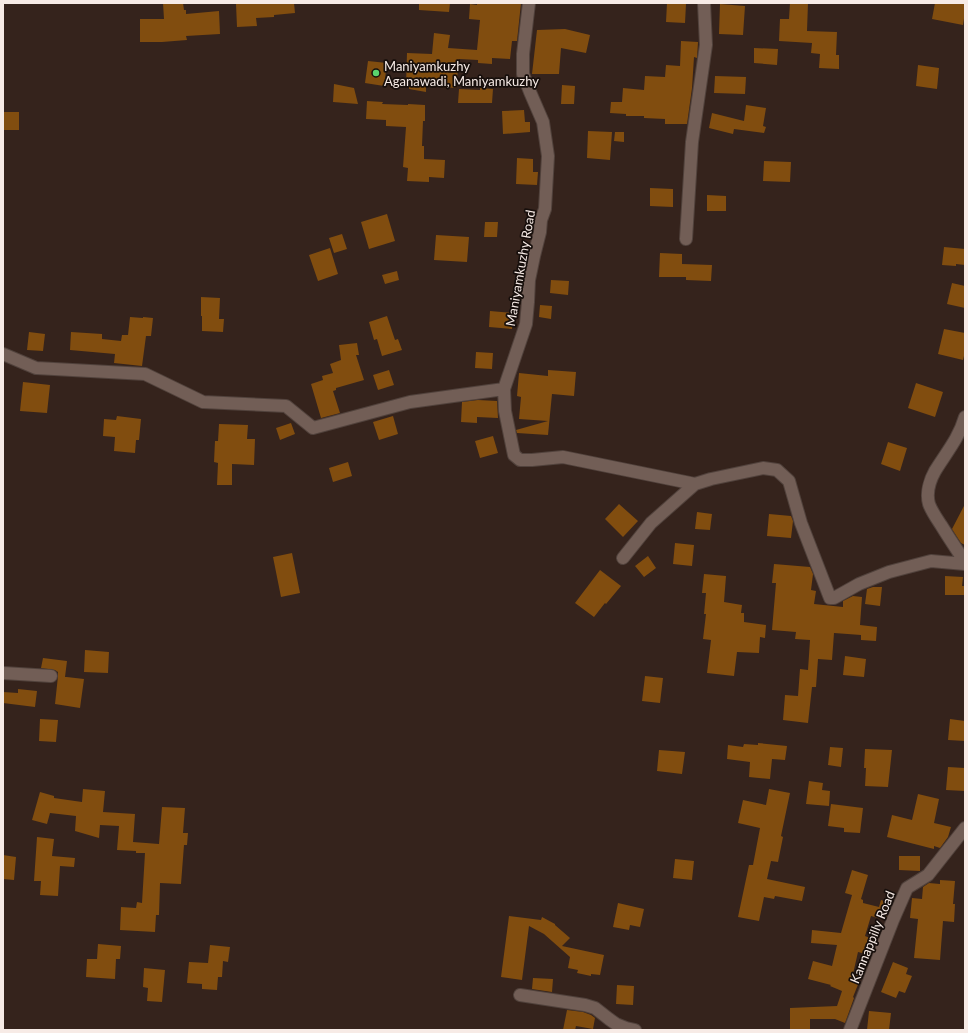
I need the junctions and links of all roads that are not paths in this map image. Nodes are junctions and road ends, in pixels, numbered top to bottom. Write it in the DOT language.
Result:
graph roads {
  1 [pos="529,3"];
  2 [pos="704,3"];
  3 [pos="686,239"];
  4 [pos="3,354"];
  5 [pos="504,389"];
  6 [pos="965,417"];
  7 [pos="695,484"];
  8 [pos="623,558"];
  9 [pos="965,563"];
  10 [pos="3,673"];
  11 [pos="51,676"];
  12 [pos="965,828"];
  13 [pos="520,995"];
  14 [pos="606,1025"];
  15 [pos="636,1030"];
  16 [pos="850,1030"];
  1 -- 5 [label="street, Maniyamkuzhy Road"];
  2 -- 3 [label="street"];
  4 -- 5 [label="street"];
  5 -- 7 [label="street, Maniyamkuzhy Road"];
  6 -- 9 [label="street"];
  7 -- 8 [label="street"];
  7 -- 9 [label="street"];
  10 -- 11 [label="street"];
  12 -- 16 [label="street, Kannappilly Road"];
  13 -- 14 [label="street"];
  14 -- 15 [label="street"];
}
